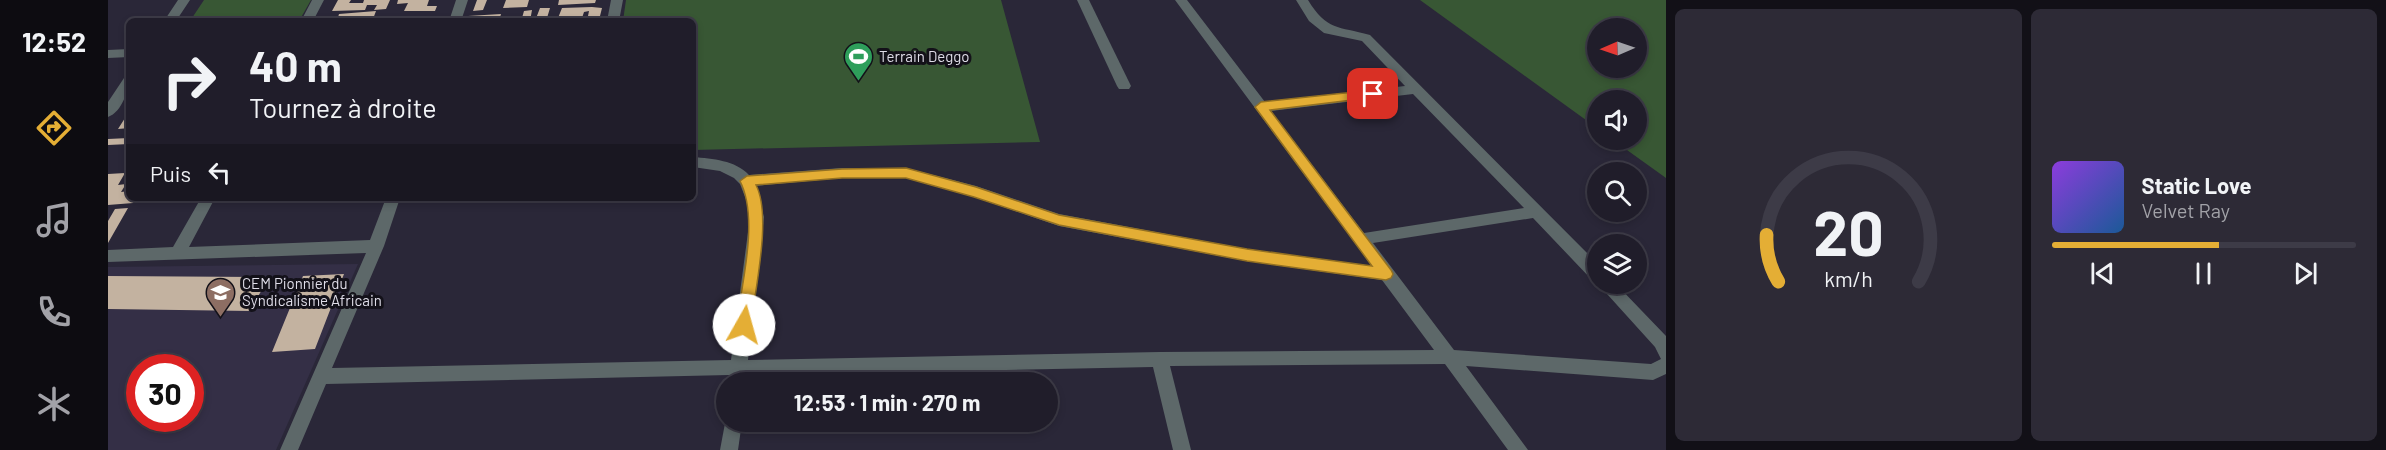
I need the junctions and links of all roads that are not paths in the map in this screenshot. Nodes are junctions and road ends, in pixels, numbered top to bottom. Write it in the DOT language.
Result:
graph roads {
  1 [pos="184,0"];
  2 [pos="318,0"];
  3 [pos="462,0"];
  4 [pos="617,0"];
  5 [pos="1083,0"];
  6 [pos="1181,0"];
  7 [pos="1302,0"];
  8 [pos="172,18"];
  9 [pos="309,18"];
  10 [pos="456,18"];
  11 [pos="614,18"];
  12 [pos="126,53"];
  13 [pos="108,54"];
  14 [pos="126,85"];
  15 [pos="1124,86"];
  16 [pos="1417,89"];
  17 [pos="1261,107"];
  18 [pos="108,112"];
  19 [pos="696,162"];
  20 [pos="747,181"];
  21 [pos="206,201"];
  22 [pos="392,201"];
  23 [pos="1538,212"];
  24 [pos="1362,239"];
  25 [pos="376,246"];
  26 [pos="178,252"];
  27 [pos="108,256"];
  28 [pos="1587,263"];
  29 [pos="1386,274"];
  30 [pos="1615,294"];
  31 [pos="1666,354"];
  32 [pos="1449,357"];
  33 [pos="1160,359"];
  34 [pos="1666,365"];
  35 [pos="738,372"];
  36 [pos="817,372"];
  37 [pos="716,375"];
  38 [pos="321,376"];
  39 [pos="732,432"];
  40 [pos="289,450"];
  41 [pos="729,450"];
  42 [pos="1182,450"];
  43 [pos="1519,450"];
  1 -- 8 [label="street"];
  2 -- 9 [label="street"];
  3 -- 10 [label="street"];
  4 -- 11 [label="street"];
  5 -- 15 [label="street"];
  6 -- 17 [label="street"];
  7 -- 16 [label="street"];
  12 -- 13 [label="street"];
  14 -- 18 [label="street"];
  16 -- 17 [label="street"];
  16 -- 23 [label="street"];
  17 -- 24 [label="street"];
  19 -- 20 [label="street"];
  20 -- 29 [label="street"];
  20 -- 35 [label="street"];
  21 -- 26 [label="street"];
  22 -- 25 [label="street"];
  23 -- 24 [label="street"];
  23 -- 28 [label="street"];
  24 -- 29 [label="street"];
  25 -- 26 [label="street"];
  25 -- 38 [label="street"];
  26 -- 27 [label="street"];
  29 -- 32 [label="street"];
  30 -- 31 [label="street"];
  32 -- 33 [label="street"];
  32 -- 34 [label="street"];
  32 -- 43 [label="street"];
  33 -- 36 [label="street"];
  33 -- 42 [label="street"];
  37 -- 38 [label="street"];
  38 -- 40 [label="street"];
  39 -- 41 [label="street"];
}
